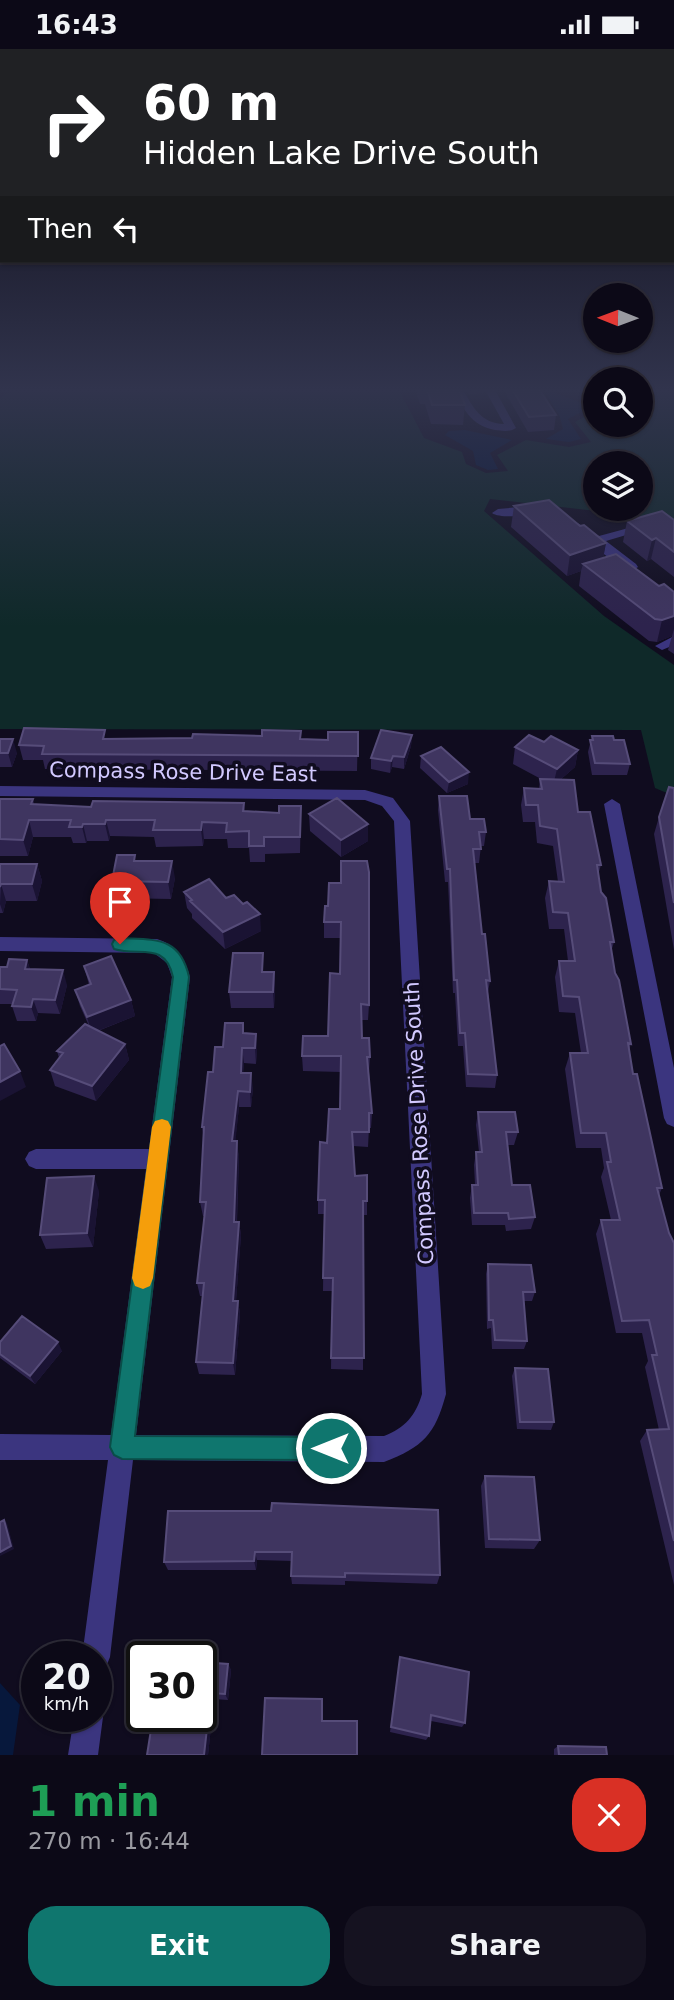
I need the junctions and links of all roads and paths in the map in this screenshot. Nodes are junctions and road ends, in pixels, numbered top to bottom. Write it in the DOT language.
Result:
graph roads {
  1 [pos="498,513"];
  2 [pos="649,526"];
  3 [pos="597,540"];
  4 [pos="646,578"];
  5 [pos="0,791"];
  6 [pos="365,795"];
  7 [pos="612,804"];
  8 [pos="0,944"];
  9 [pos="674,1118"];
  10 [pos="36,1159"];
  11 [pos="158,1159"];
  12 [pos="0,1447"];
  13 [pos="122,1447"];
  14 [pos="98,1641"];
  15 [pos="86,1732"];
  16 [pos="83,1755"];
  1 -- 3 [label="street"];
  2 -- 3 [label="street"];
  3 -- 4 [label="street"];
  5 -- 6 [label="street, Compass Rose Drive East"];
  6 -- 13 [label="street, Compass Rose Drive South"];
  7 -- 9 [label="street"];
  8 -- 11 [label="street"];
  10 -- 11 [label="street"];
  11 -- 13 [label="street"];
  12 -- 13 [label="street"];
  13 -- 14 [label="street"];
  15 -- 16 [label="street"];
}
